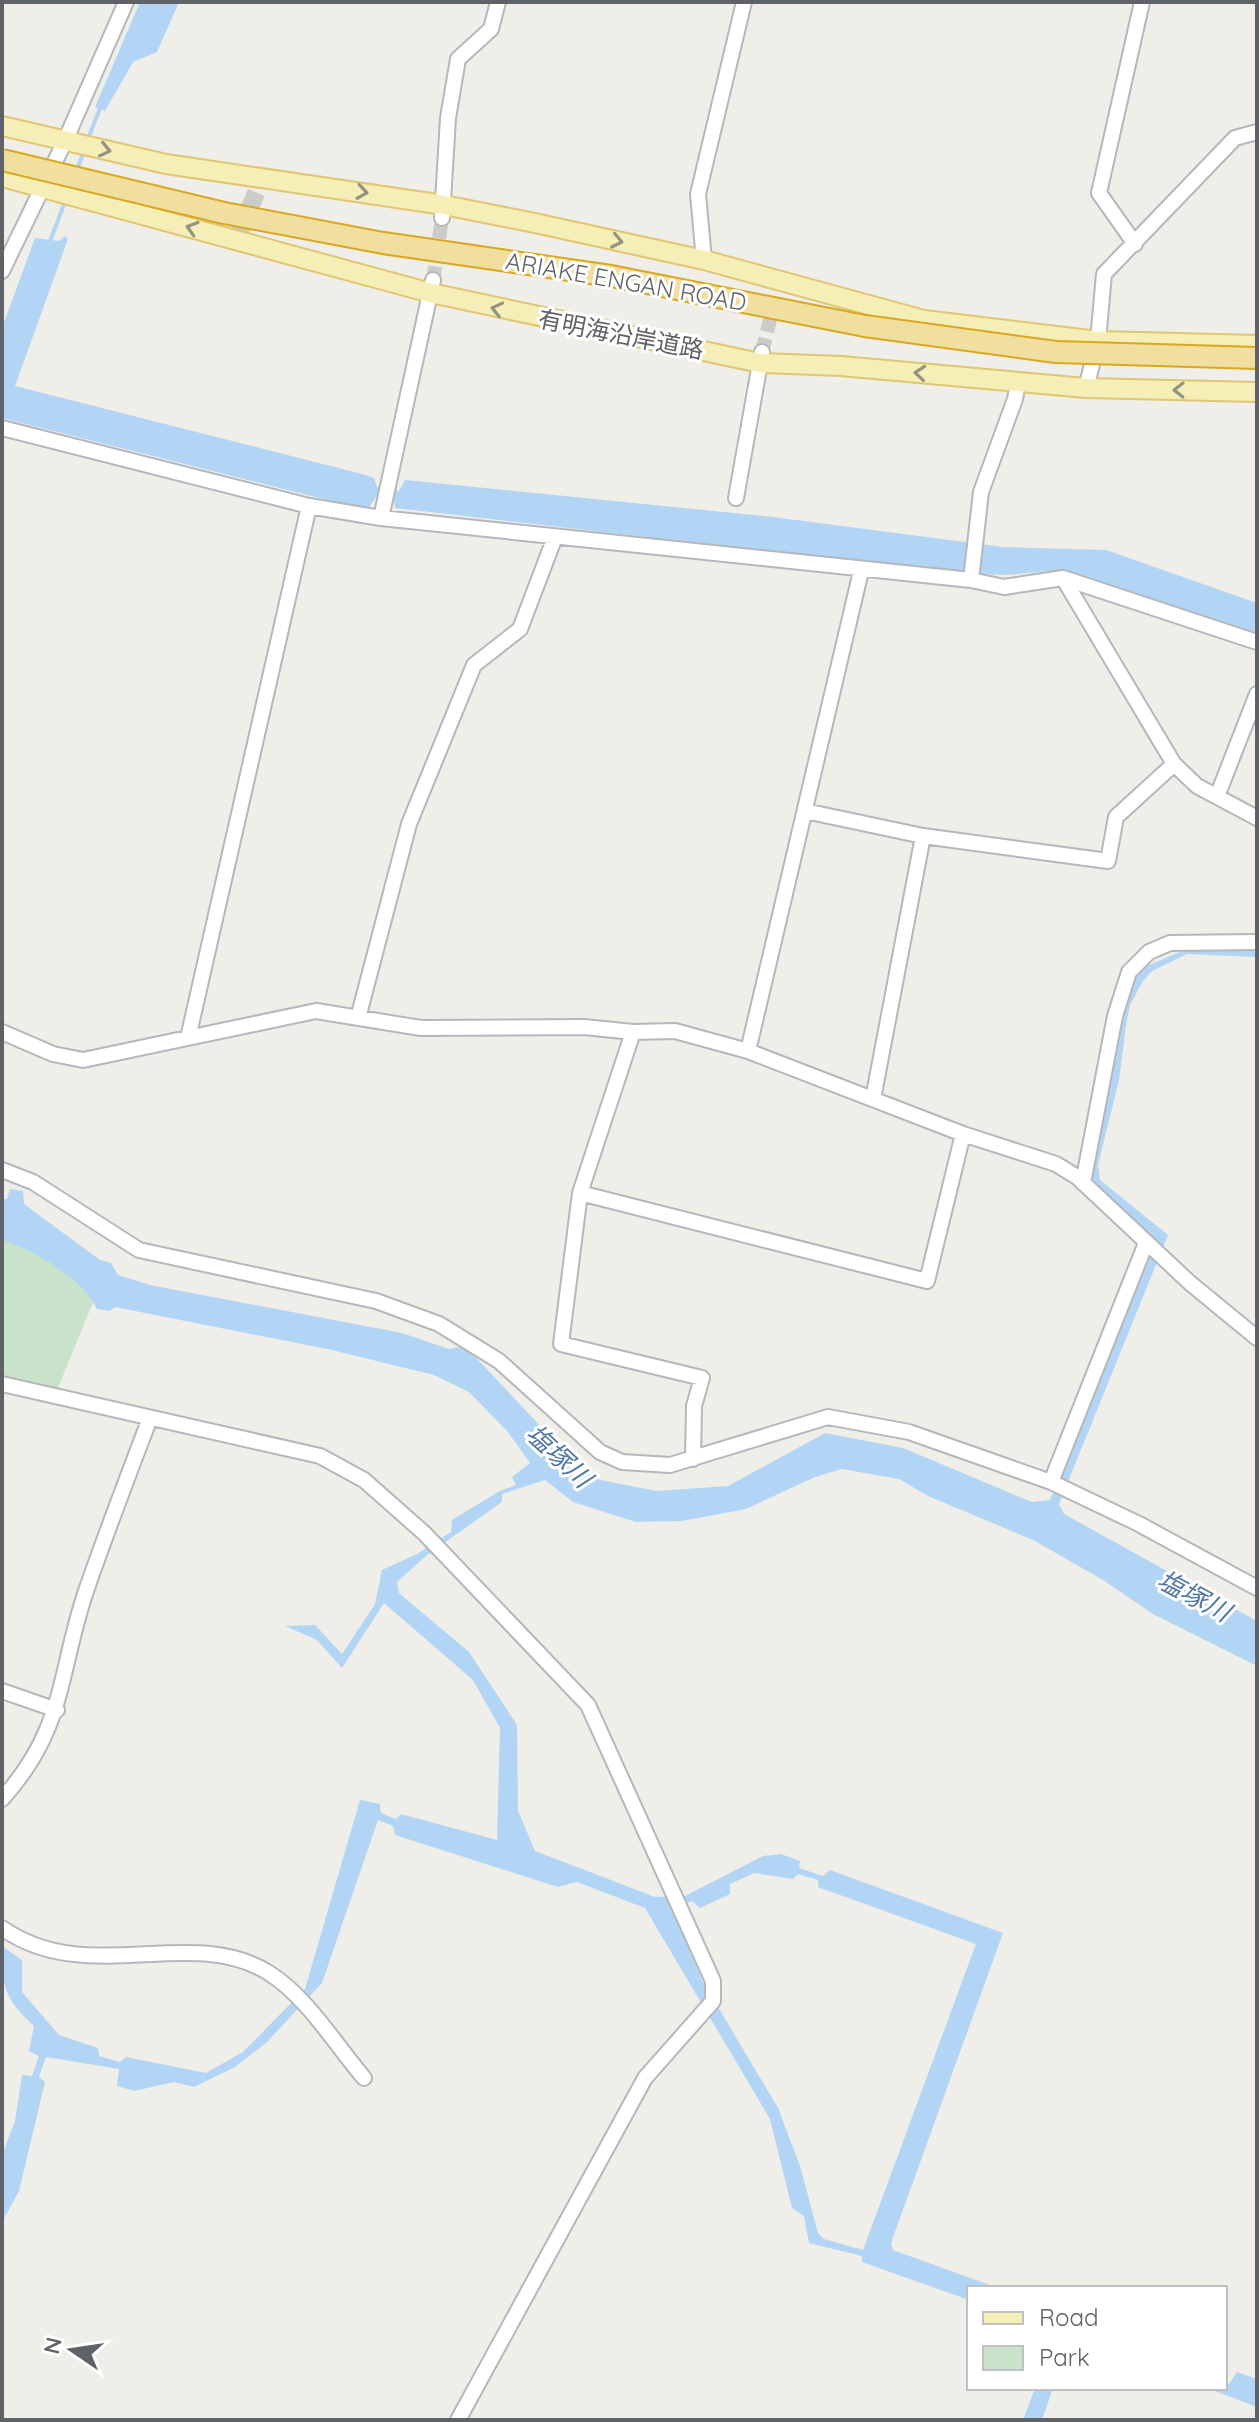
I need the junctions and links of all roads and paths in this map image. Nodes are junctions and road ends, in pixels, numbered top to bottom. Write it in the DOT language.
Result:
graph roads {
  1 [pos="126,2"];
  2 [pos="498,2"];
  3 [pos="744,2"];
  4 [pos="1142,2"];
  5 [pos="2,126"];
  6 [pos="1257,132"];
  7 [pos="65,141"];
  8 [pos="2,160"];
  9 [pos="2,177"];
  10 [pos="40,187"];
  11 [pos="443,212"];
  12 [pos="1135,244"];
  13 [pos="704,260"];
  14 [pos="2,271"];
  15 [pos="432,287"];
  16 [pos="1098,341"];
  17 [pos="1257,345"];
  18 [pos="761,358"];
  19 [pos="1257,358"];
  20 [pos="1018,383"];
  21 [pos="1086,388"];
  22 [pos="1257,392"];
  23 [pos="2,428"];
  24 [pos="736,498"];
  25 [pos="309,506"];
  26 [pos="381,518"];
  27 [pos="555,537"];
  28 [pos="861,571"];
  29 [pos="1063,578"];
  30 [pos="971,580"];
  31 [pos="1257,642"];
  32 [pos="1257,694"];
  33 [pos="1174,764"];
  34 [pos="1218,794"];
  35 [pos="805,811"];
  36 [pos="1257,818"];
  37 [pos="923,836"];
  38 [pos="1257,942"];
  39 [pos="358,1018"];
  40 [pos="2,1032"];
  41 [pos="633,1032"];
  42 [pos="188,1038"];
  43 [pos="748,1051"];
  44 [pos="873,1099"];
  45 [pos="963,1134"];
  46 [pos="2,1170"];
  47 [pos="1083,1183"];
  48 [pos="580,1193"];
  49 [pos="1146,1243"];
  50 [pos="1257,1338"];
  51 [pos="2,1384"];
  52 [pos="150,1418"];
  53 [pos="693,1459"];
  54 [pos="1051,1482"];
  55 [pos="1257,1588"];
  56 [pos="2,1691"];
  57 [pos="57,1710"];
  58 [pos="2,1799"];
  59 [pos="2,1928"];
  60 [pos="364,2078"];
  61 [pos="458,2420"];
  1 -- 7 [label="street"];
  2 -- 11 [label="street"];
  3 -- 13 [label="street"];
  4 -- 12 [label="street"];
  5 -- 7 [label="main road"];
  6 -- 12 [label="street"];
  7 -- 10 [label="street"];
  7 -- 11 [label="main road, one-way"];
  8 -- 19 [label="highway, ARIAKE ENGAN ROAD, bridge"];
  9 -- 10 [label="main road, 有明海沿岸道路"];
  10 -- 14 [label="street"];
  15 -- 10 [label="main road, 有明海沿岸道路, one-way"];
  11 -- 13 [label="main road, one-way"];
  12 -- 16 [label="street"];
  13 -- 16 [label="main road"];
  18 -- 15 [label="main road, 有明海沿岸道路, one-way"];
  15 -- 26 [label="street"];
  16 -- 17 [label="main road"];
  16 -- 21 [label="street"];
  20 -- 18 [label="main road, 有明海沿岸道路, one-way"];
  18 -- 24 [label="street"];
  20 -- 21 [label="main road, 有明海沿岸道路"];
  20 -- 30 [label="street"];
  22 -- 21 [label="main road, 有明海沿岸道路, one-way"];
  23 -- 25 [label="street"];
  25 -- 26 [label="street"];
  25 -- 42 [label="street"];
  26 -- 27 [label="street"];
  27 -- 28 [label="street"];
  27 -- 39 [label="street"];
  28 -- 30 [label="street"];
  28 -- 35 [label="street"];
  29 -- 30 [label="street"];
  29 -- 31 [label="street"];
  29 -- 33 [label="street"];
  32 -- 34 [label="street"];
  33 -- 34 [label="street"];
  33 -- 37 [label="street"];
  34 -- 36 [label="street"];
  35 -- 37 [label="street"];
  35 -- 43 [label="street"];
  37 -- 44 [label="street"];
  38 -- 47 [label="street"];
  39 -- 41 [label="street"];
  39 -- 42 [label="street"];
  40 -- 42 [label="street"];
  41 -- 43 [label="street"];
  41 -- 48 [label="street"];
  43 -- 44 [label="street"];
  44 -- 45 [label="street"];
  45 -- 47 [label="street"];
  45 -- 48 [label="street"];
  46 -- 53 [label="street"];
  47 -- 49 [label="street"];
  48 -- 53 [label="street"];
  49 -- 50 [label="street"];
  49 -- 54 [label="street"];
  51 -- 52 [label="street"];
  52 -- 57 [label="street"];
  52 -- 61 [label="street"];
  53 -- 54 [label="street"];
  54 -- 55 [label="street"];
  56 -- 57 [label="street"];
  57 -- 58 [label="street"];
  59 -- 60 [label="street"];
}
